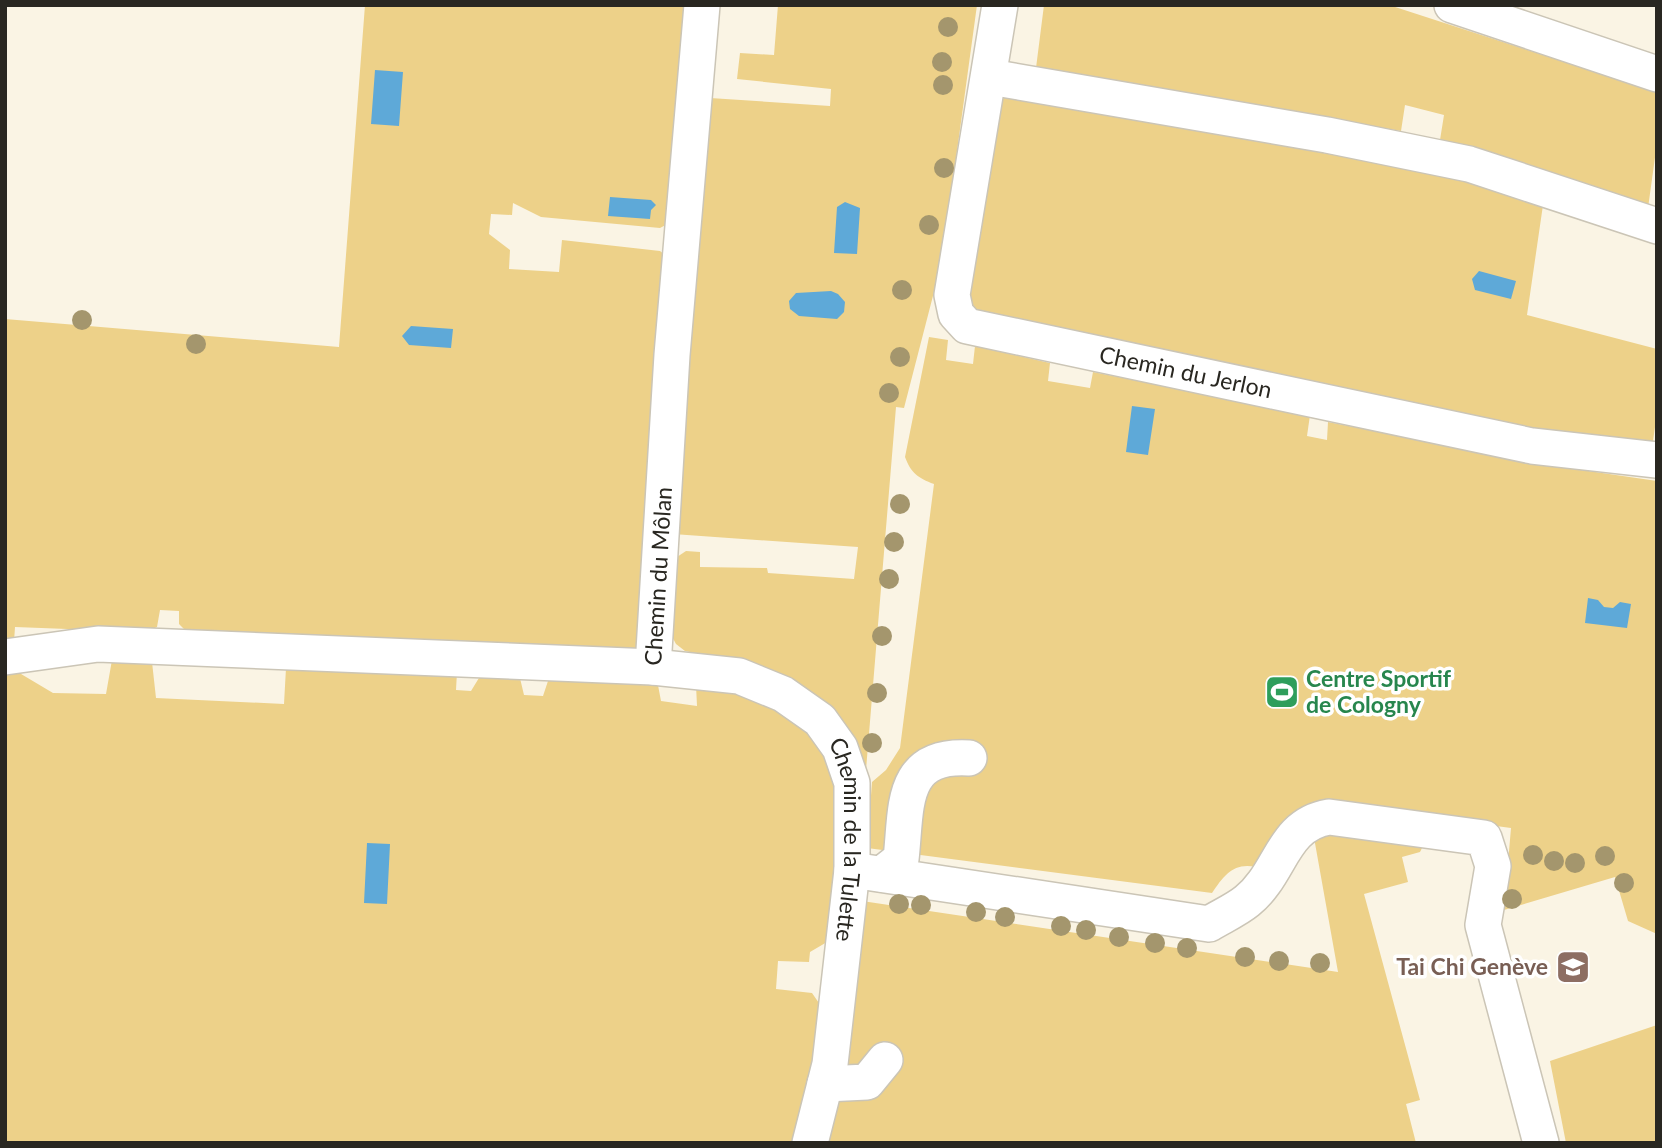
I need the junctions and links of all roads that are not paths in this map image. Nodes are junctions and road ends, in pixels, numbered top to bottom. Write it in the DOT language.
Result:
graph roads {
  1 [pos="702,5"];
  2 [pos="1000,5"];
  3 [pos="1452,5"];
  4 [pos="1537,19"];
  5 [pos="1657,74"];
  6 [pos="990,77"];
  7 [pos="1657,226"];
  8 [pos="1657,460"];
  9 [pos="5,657"];
  10 [pos="653,667"];
  11 [pos="970,758"];
  12 [pos="867,872"];
  13 [pos="885,1060"];
  14 [pos="825,1084"];
  15 [pos="810,1143"];
  16 [pos="1542,1143"];
  1 -- 10 [label="street, Chemin du Môlan"];
  2 -- 6 [label="street, Chemin du Jerlon"];
  3 -- 4 [label="street"];
  4 -- 5 [label="street"];
  6 -- 7 [label="street"];
  6 -- 8 [label="street, Chemin du Jerlon"];
  9 -- 10 [label="street, Chemin du Môlan"];
  10 -- 12 [label="street, Chemin de la Tulette"];
  11 -- 12 [label="street"];
  12 -- 14 [label="street, Chemin de la Tulette"];
  12 -- 16 [label="street"];
  13 -- 14 [label="street"];
  14 -- 15 [label="street, Chemin de la Tulette"];
}
